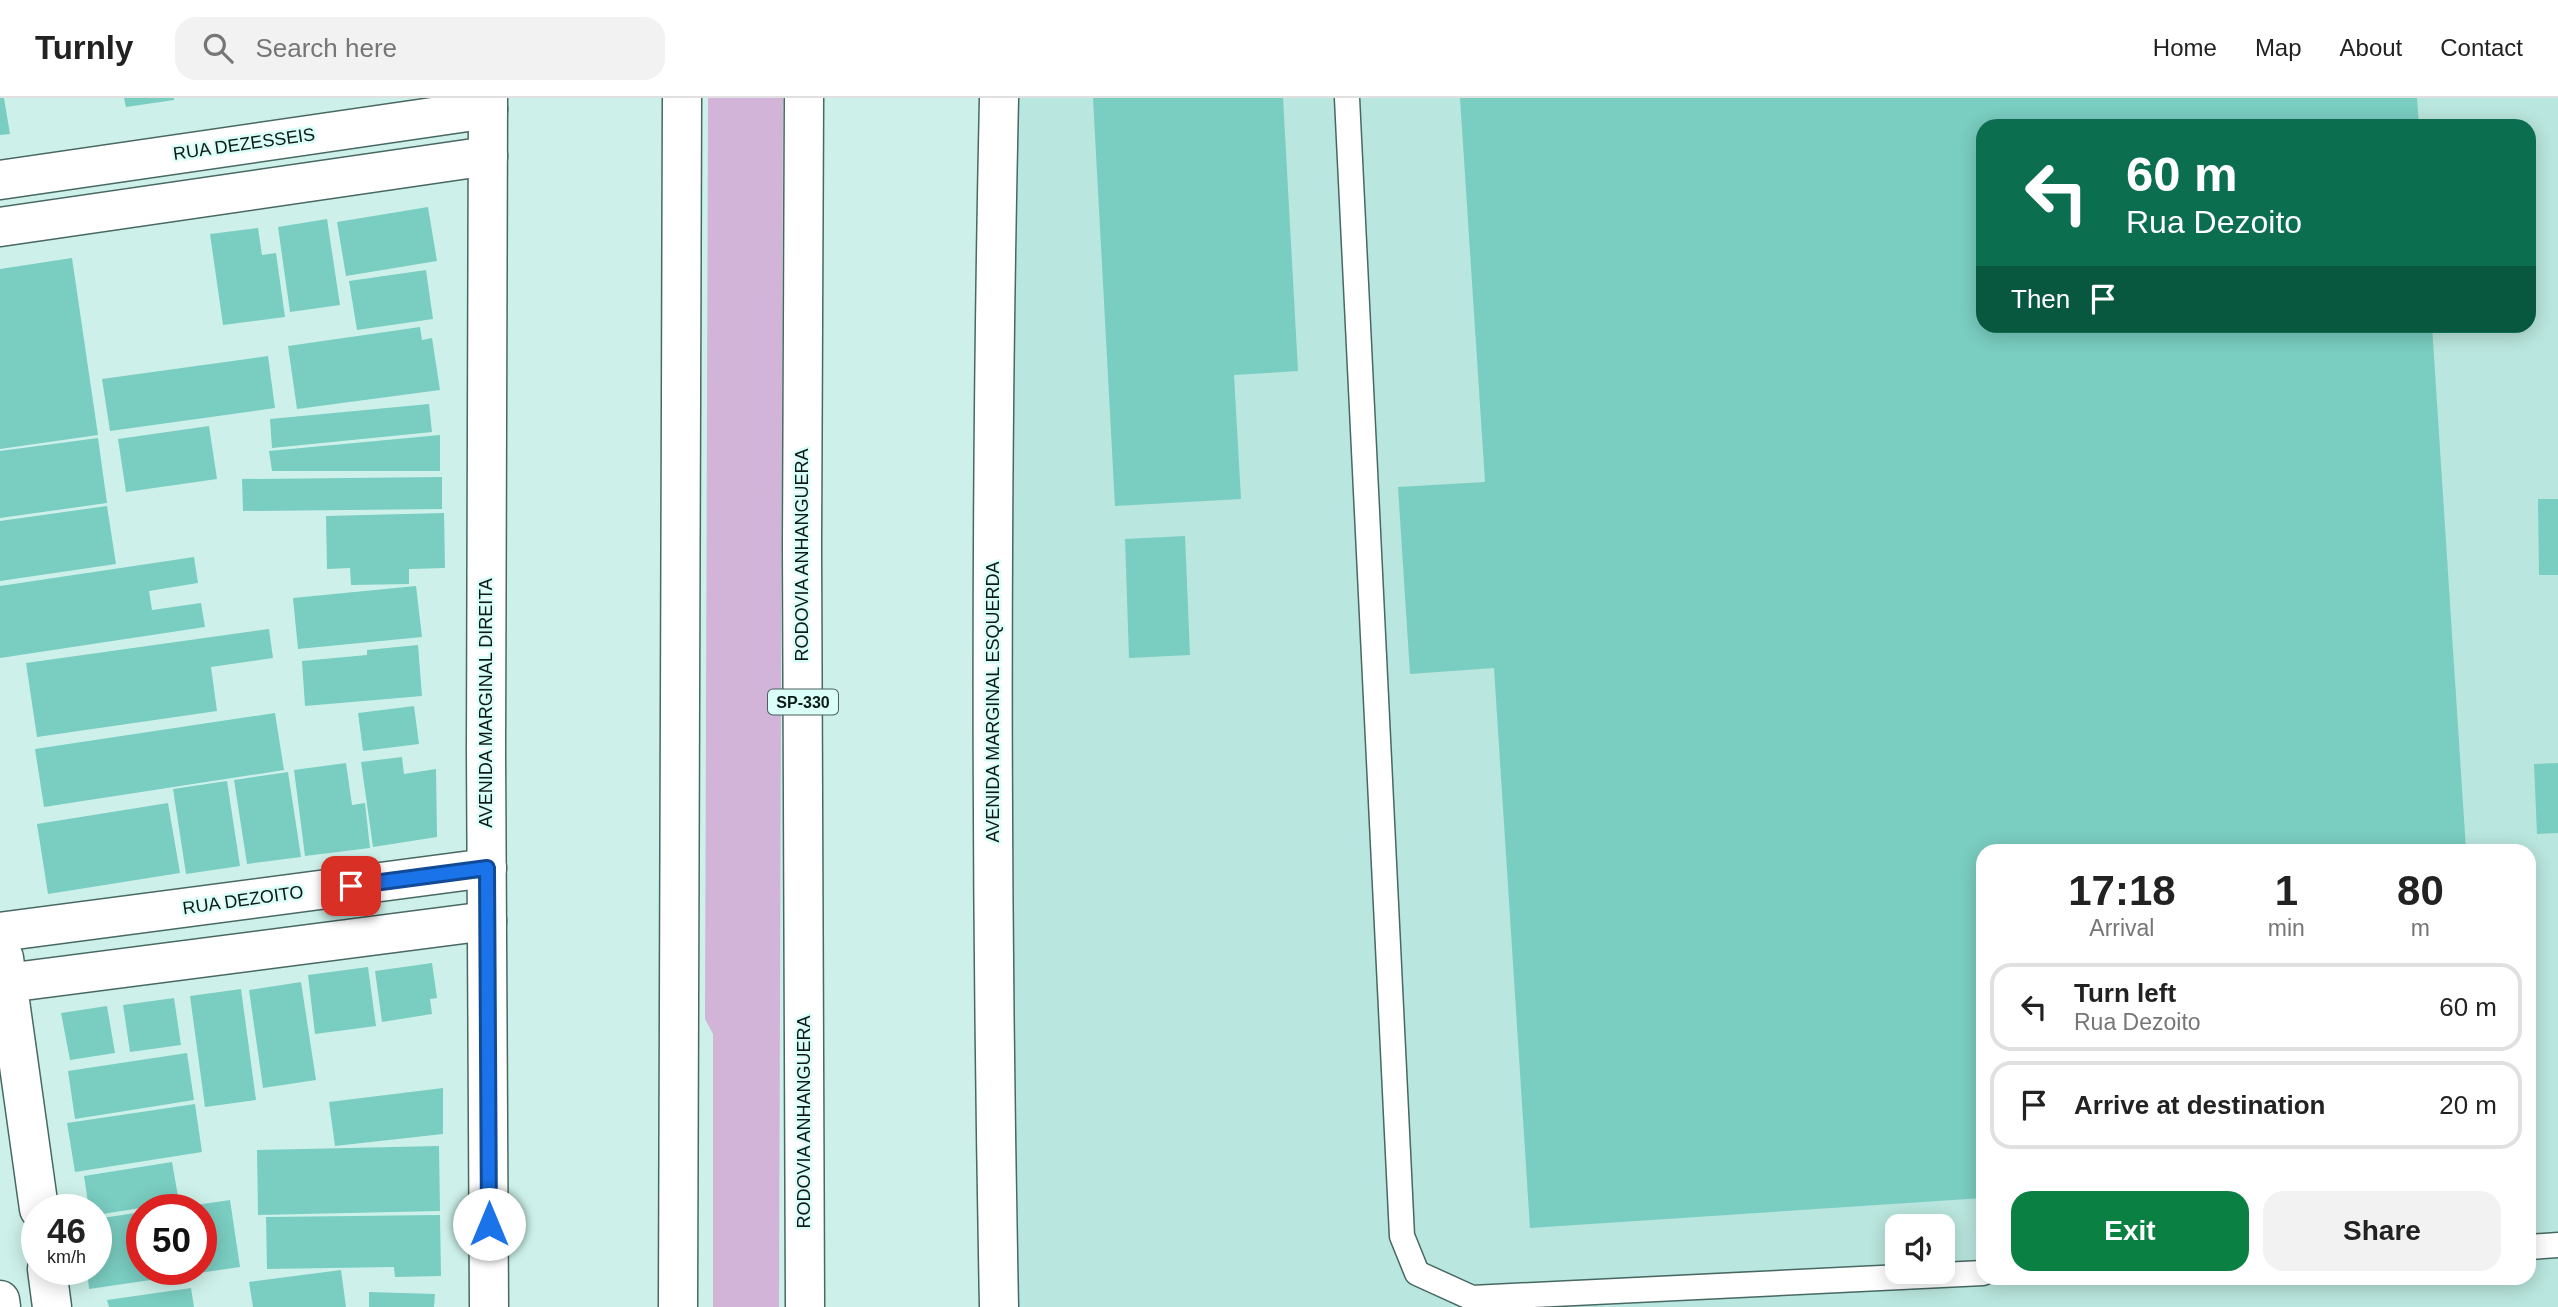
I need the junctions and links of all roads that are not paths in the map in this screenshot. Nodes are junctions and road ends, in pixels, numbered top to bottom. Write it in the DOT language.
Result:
graph roads {
  1 [pos="682,98"];
  2 [pos="804,98"];
  3 [pos="999,98"];
  4 [pos="1348,98"];
  5 [pos="488,104"];
  6 [pos="488,156"];
  7 [pos="0,180"];
  8 [pos="0,227"];
  9 [pos="487,868"];
  10 [pos="487,921"];
  11 [pos="0,933"];
  12 [pos="4,983"];
  13 [pos="37,1194"];
  14 [pos="2558,1245"];
  15 [pos="2536,1247"];
  16 [pos="1976,1273"];
  17 [pos="49,1285"];
  18 [pos="0,1300"];
  19 [pos="1,1307"];
  20 [pos="52,1307"];
  21 [pos="489,1307"];
  22 [pos="678,1307"];
  23 [pos="805,1307"];
  24 [pos="999,1307"];
  1 -- 22 [label="main road"];
  2 -- 23 [label="main road, RODOVIA ANHANGUERA / SP-330"];
  3 -- 24 [label="main road, AVENIDA MARGINAL ESQUERDA"];
  4 -- 16 [label="lane"];
  5 -- 6 [label="main road, AVENIDA MARGINAL DIREITA"];
  5 -- 7 [label="main road, RUA DEZESSEIS"];
  6 -- 8 [label="main road"];
  6 -- 9 [label="main road, AVENIDA MARGINAL DIREITA"];
  9 -- 10 [label="main road, AVENIDA MARGINAL DIREITA"];
  9 -- 11 [label="main road, RUA DEZOITO"];
  10 -- 12 [label="main road"];
  10 -- 21 [label="main road, AVENIDA MARGINAL DIREITA"];
  11 -- 12 [label="main road"];
  12 -- 13 [label="main road"];
  14 -- 15 [label="lane"];
  17 -- 20 [label="main road"];
  18 -- 19 [label="main road"];
}
